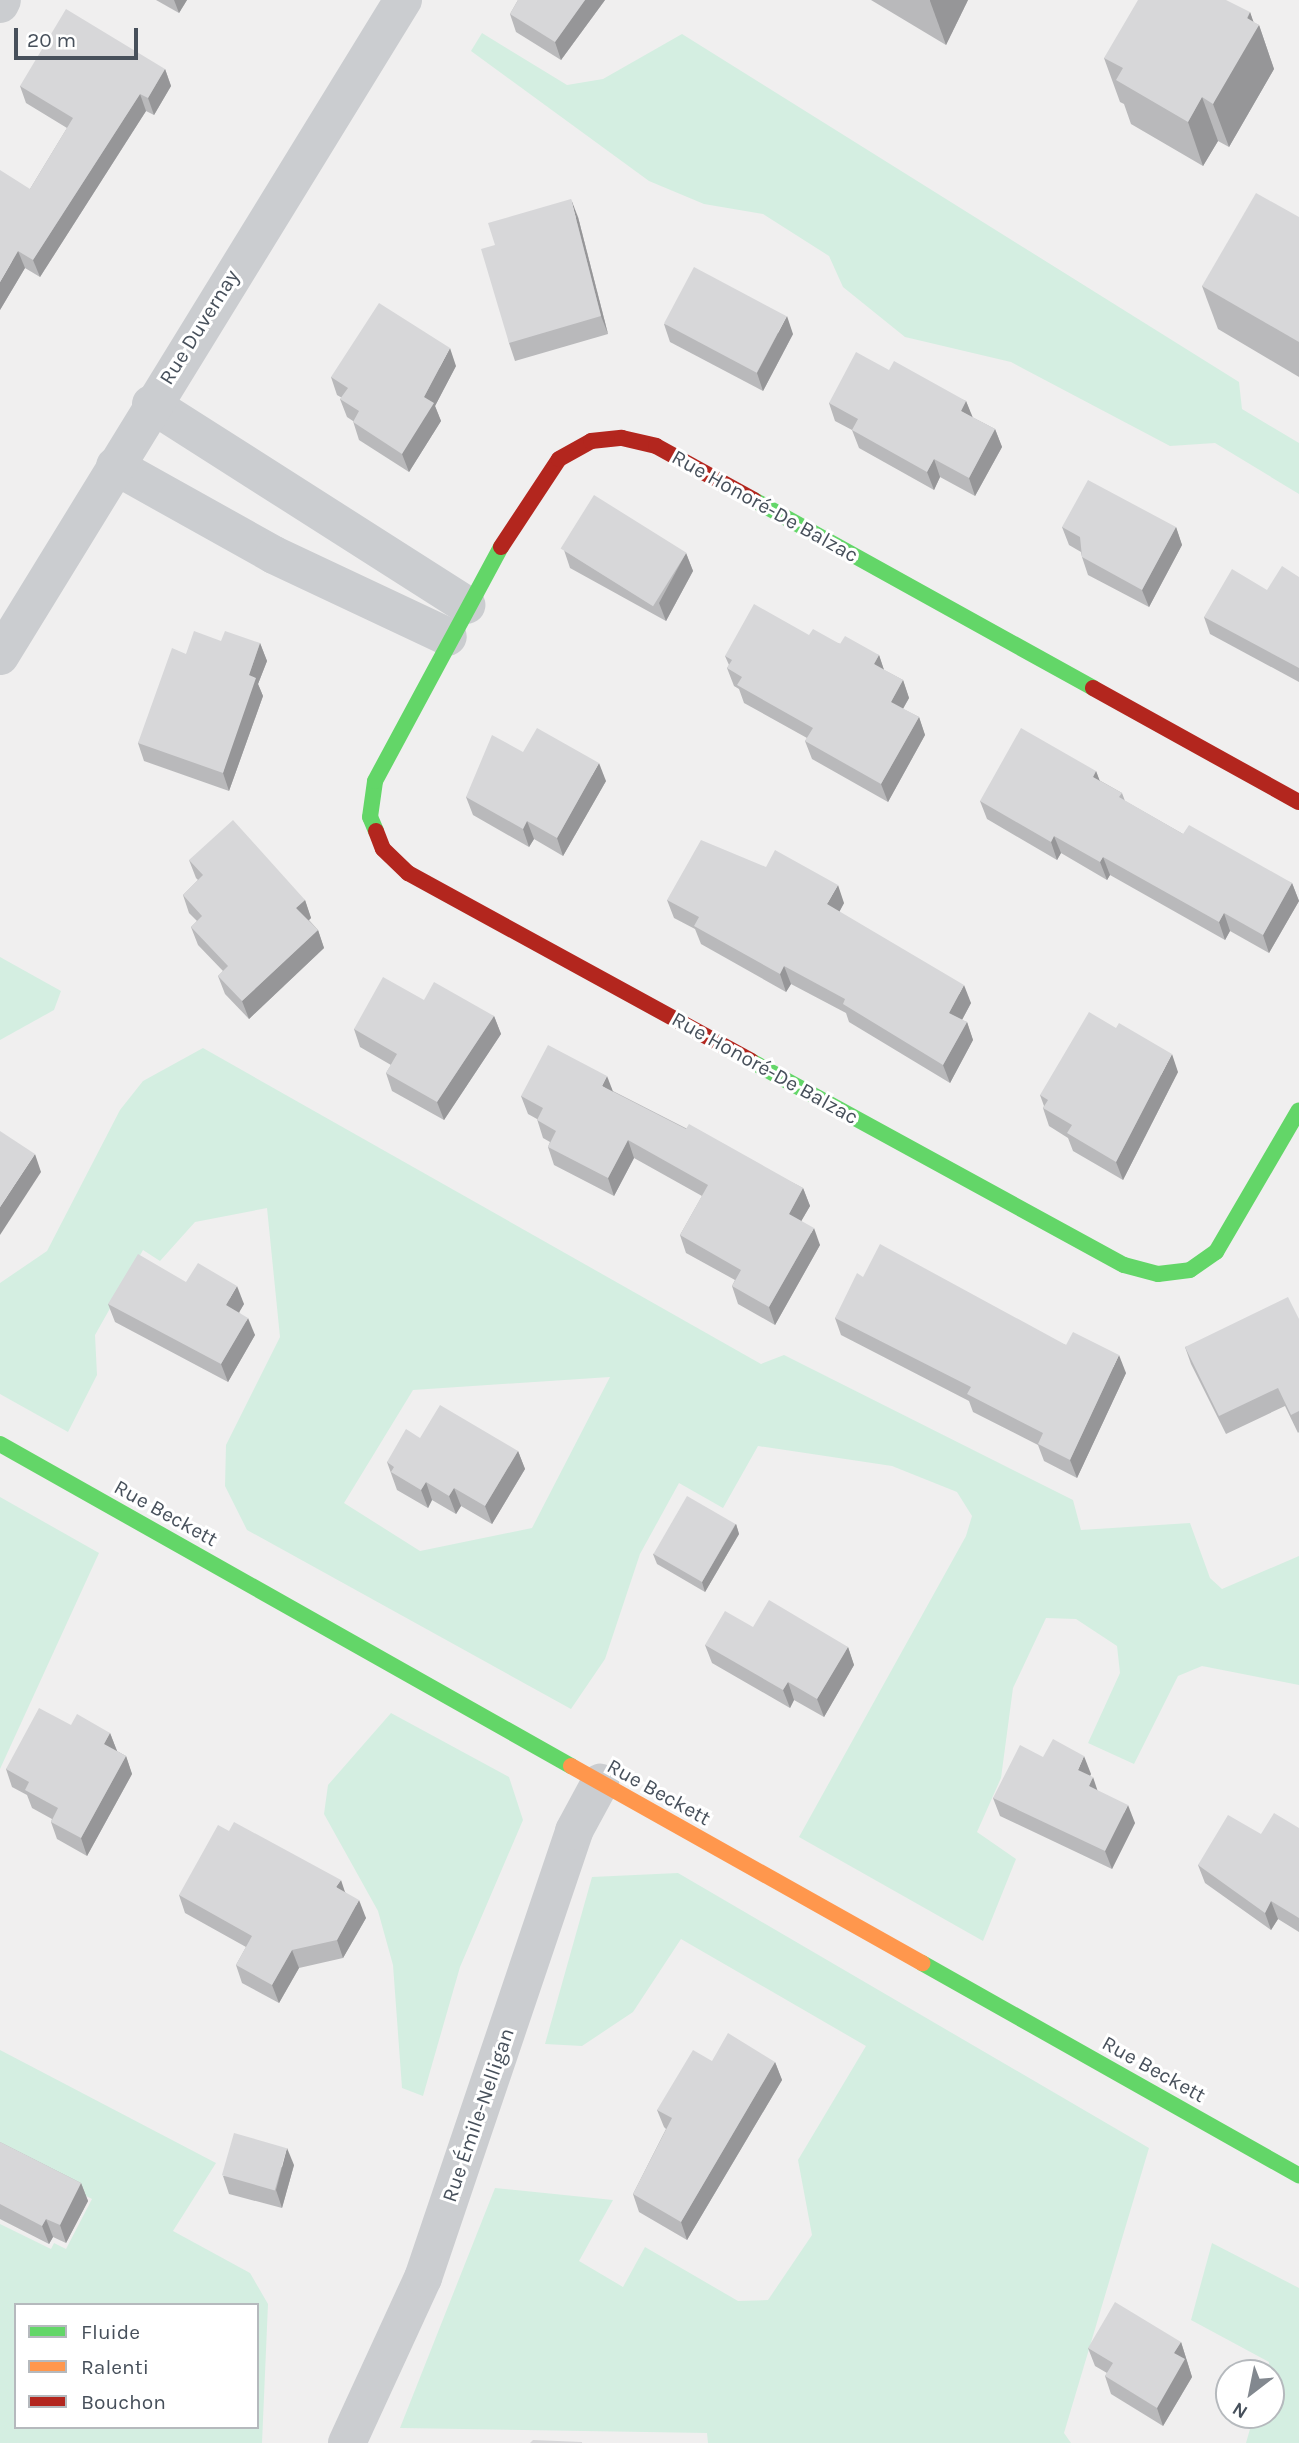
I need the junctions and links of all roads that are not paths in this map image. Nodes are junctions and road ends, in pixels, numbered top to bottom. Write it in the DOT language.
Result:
graph roads {
  1 [pos="402,0"];
  2 [pos="151,404"];
  3 [pos="115,466"];
  4 [pos="466,605"];
  5 [pos="448,638"];
  6 [pos="0,656"];
  7 [pos="1299,802"];
  8 [pos="1299,1110"];
  9 [pos="0,1444"];
  10 [pos="600,1783"];
  11 [pos="1299,2175"];
  12 [pos="347,2443"];
  1 -- 2 [label="street, Rue Duvernay"];
  2 -- 3 [label="street, Rue Duvernay"];
  2 -- 4 [label="street"];
  3 -- 5 [label="street"];
  3 -- 6 [label="street, Rue Duvernay"];
  4 -- 5 [label="street, Rue Honoré-De Balzac"];
  4 -- 7 [label="street, Rue Honoré-De Balzac"];
  5 -- 8 [label="street, Rue Honoré-De Balzac"];
  9 -- 10 [label="street, Rue Beckett"];
  10 -- 11 [label="street, Rue Beckett"];
  10 -- 12 [label="street, Rue Émile-Nelligan"];
}
